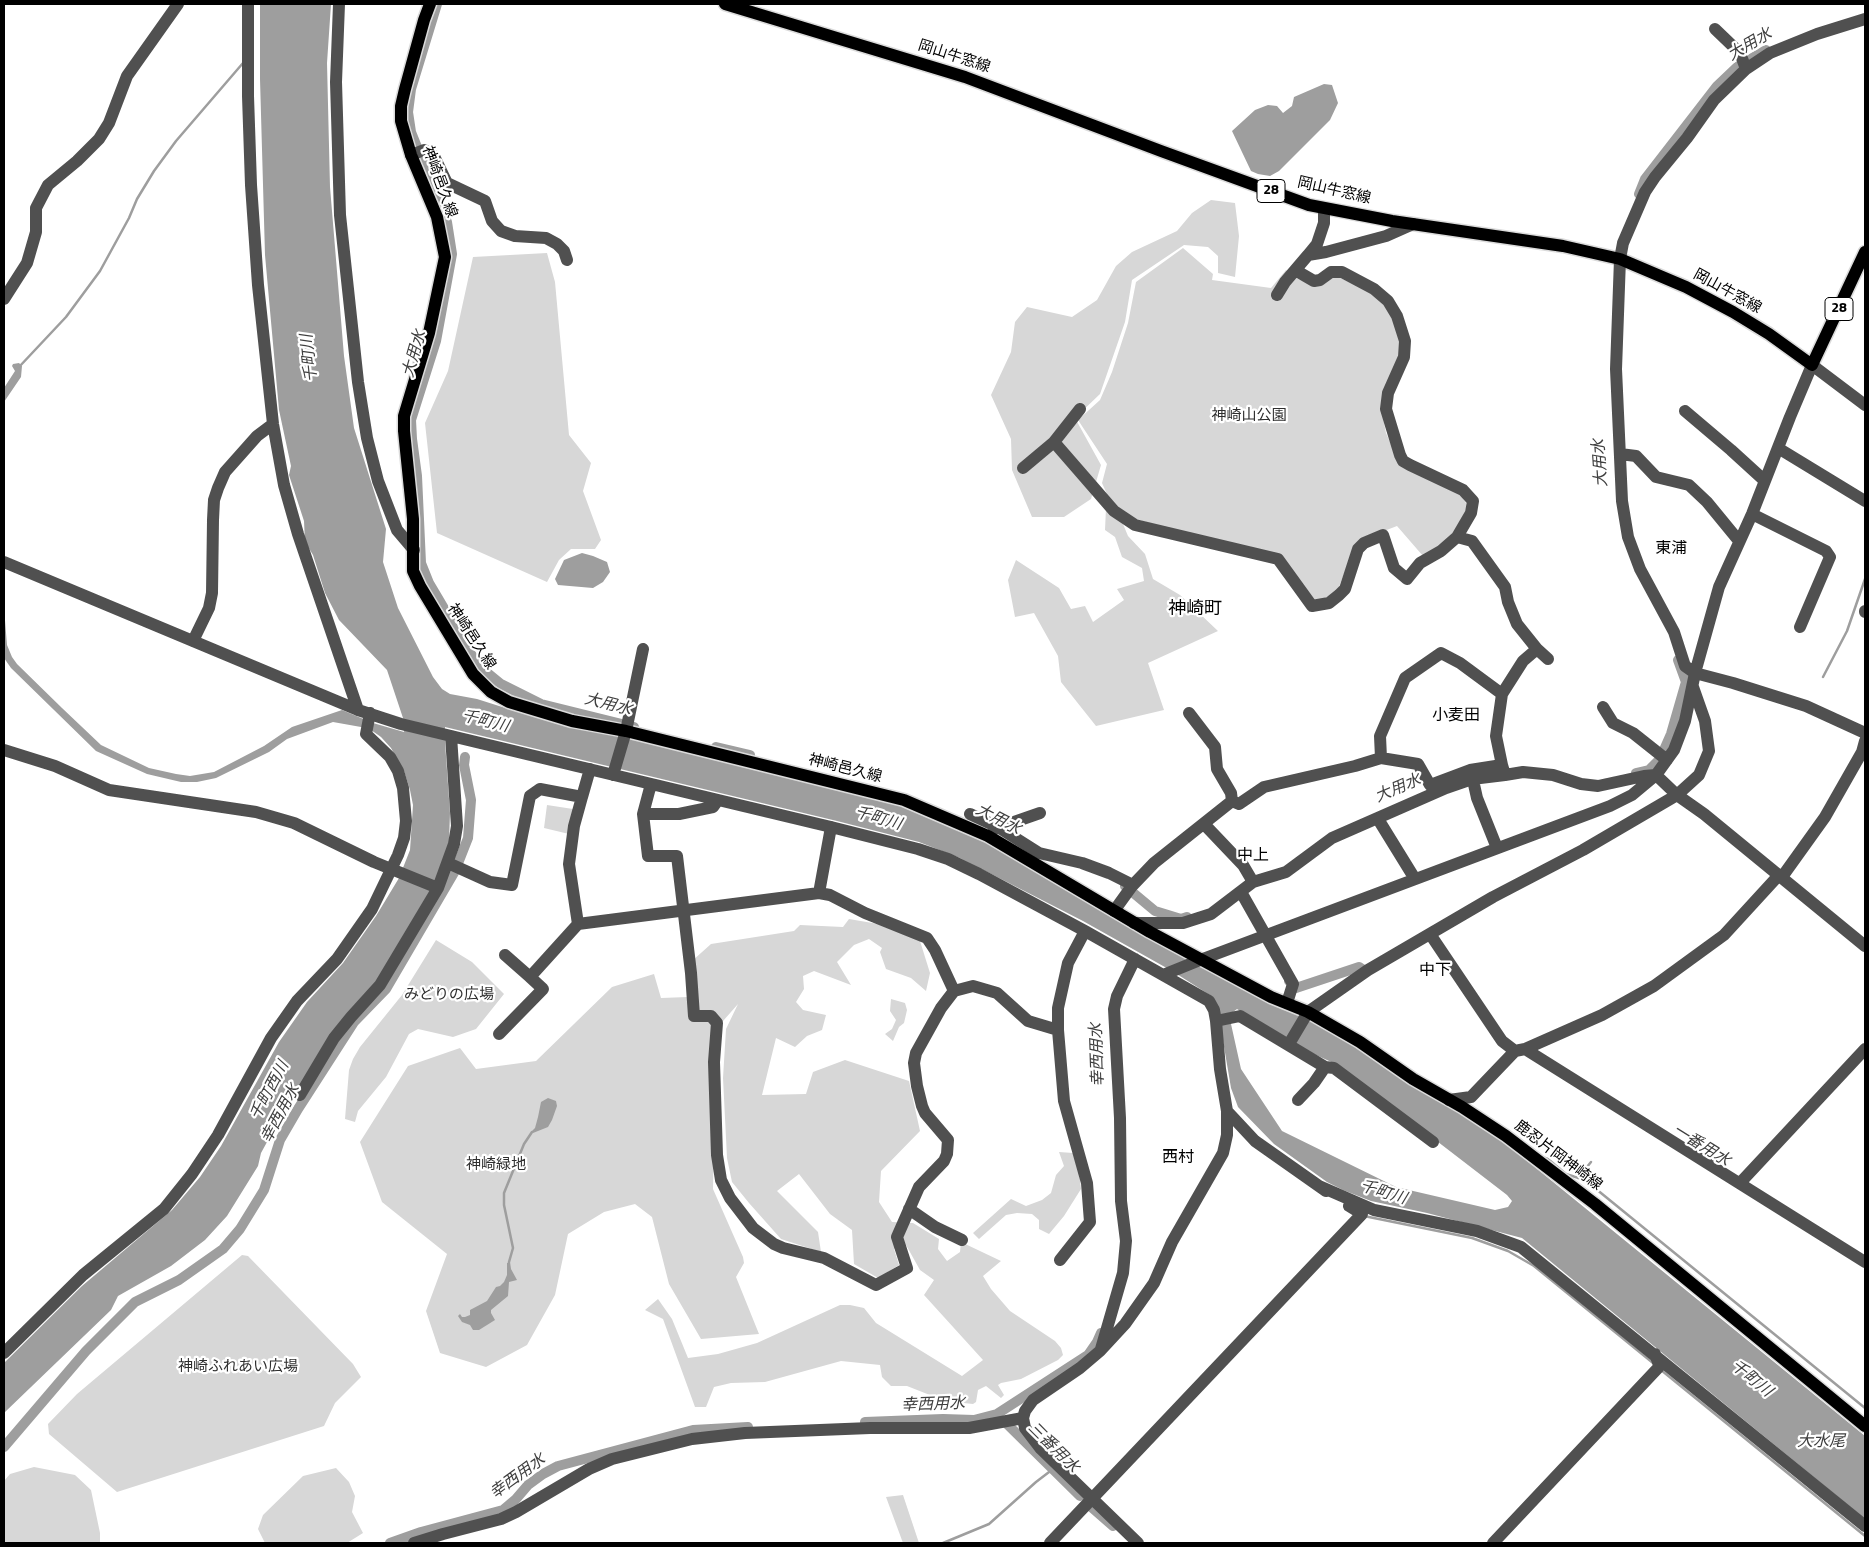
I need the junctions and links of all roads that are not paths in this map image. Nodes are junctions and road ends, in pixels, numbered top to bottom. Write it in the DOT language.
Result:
graph roads {
  1 [pos="178,4"];
  2 [pos="248,4"];
  3 [pos="339,4"];
  4 [pos="430,4"];
  5 [pos="725,4"];
  6 [pos="1865,19"];
  7 [pos="1715,29"];
  8 [pos="1744,64"];
  9 [pos="411,155"];
  10 [pos="1324,209"];
  11 [pos="1413,224"];
  12 [pos="1865,252"];
  13 [pos="1308,255"];
  14 [pos="1620,259"];
  15 [pos="567,260"];
  16 [pos="1295,270"];
  17 [pos="1277,296"];
  18 [pos="4,299"];
  19 [pos="1812,365"];
  20 [pos="1865,405"];
  21 [pos="1080,409"];
  22 [pos="1685,411"];
  23 [pos="272,424"];
  24 [pos="1054,442"];
  25 [pos="1778,448"];
  26 [pos="1620,454"];
  27 [pos="1023,468"];
  28 [pos="1765,481"];
  29 [pos="1865,501"];
  30 [pos="1752,514"];
  31 [pos="1457,537"];
  32 [pos="1739,541"];
  33 [pos="414,550"];
  34 [pos="6,563"];
  35 [pos="1800,627"];
  36 [pos="193,641"];
  37 [pos="643,649"];
  38 [pos="1537,649"];
  39 [pos="1548,659"];
  40 [pos="1695,673"];
  41 [pos="1692,687"];
  42 [pos="1502,694"];
  43 [pos="1603,707"];
  44 [pos="1189,714"];
  45 [pos="365,718"];
  46 [pos="626,729"];
  47 [pos="1865,733"];
  48 [pos="448,736"];
  49 [pos="1865,741"];
  50 [pos="4,750"];
  51 [pos="1663,756"];
  52 [pos="1381,758"];
  53 [pos="590,769"];
  54 [pos="1503,770"];
  55 [pos="614,773"];
  56 [pos="1471,775"];
  57 [pos="1656,775"];
  58 [pos="651,784"];
  59 [pos="1432,790"];
  60 [pos="1677,795"];
  61 [pos="582,797"];
  62 [pos="718,800"];
  63 [pos="1232,801"];
  64 [pos="1040,813"];
  65 [pos="644,814"];
  66 [pos="970,814"];
  67 [pos="1378,819"];
  68 [pos="1204,824"];
  69 [pos="831,828"];
  70 [pos="993,831"];
  71 [pos="1497,848"];
  72 [pos="454,866"];
  73 [pos="392,870"];
  74 [pos="1782,875"];
  75 [pos="1415,879"];
  76 [pos="1252,880"];
  77 [pos="1132,886"];
  78 [pos="437,888"];
  79 [pos="1241,892"];
  80 [pos="819,893"];
  81 [pos="684,910"];
  82 [pos="1114,911"];
  83 [pos="1134,923"];
  84 [pos="578,924"];
  85 [pos="1085,931"];
  86 [pos="1266,936"];
  87 [pos="1432,936"];
  88 [pos="1865,946"];
  89 [pos="505,955"];
  90 [pos="1135,959"];
  91 [pos="1197,961"];
  92 [pos="1168,973"];
  93 [pos="530,977"];
  94 [pos="954,991"];
  95 [pos="1286,1003"];
  96 [pos="1306,1014"];
  97 [pos="1222,1020"];
  98 [pos="1058,1030"];
  99 [pos="499,1034"];
  100 [pos="1290,1043"];
  101 [pos="1865,1049"];
  102 [pos="1520,1050"];
  103 [pos="1325,1067"];
  104 [pos="300,1095"];
  105 [pos="1298,1100"];
  106 [pos="1449,1100"];
  107 [pos="1227,1111"];
  108 [pos="1433,1142"];
  109 [pos="1740,1183"];
  110 [pos="1319,1186"];
  111 [pos="909,1209"];
  112 [pos="962,1240"];
  113 [pos="1060,1260"];
  114 [pos="1865,1262"];
  115 [pos="1100,1351"];
  116 [pos="4,1353"];
  117 [pos="1657,1362"];
  118 [pos="1023,1418"];
  119 [pos="1865,1426"];
  120 [pos="1092,1499"];
  121 [pos="1865,1526"];
  122 [pos="421,1542"];
  123 [pos="1050,1543"];
  124 [pos="1138,1543"];
  125 [pos="1494,1543"];
  1 -- 18 [label="street"];
  2 -- 23 [label="street"];
  3 -- 33 [label="street"];
  4 -- 9 [label="main road, 神崎邑久線"];
  5 -- 10 [label="main road, 岡山牛窓線 / 28"];
  6 -- 8 [label="street"];
  7 -- 8 [label="street"];
  8 -- 14 [label="street"];
  9 -- 15 [label="street"];
  9 -- 33 [label="main road, 神崎邑久線"];
  10 -- 11 [label="main road, 岡山牛窓線 / 28"];
  10 -- 13 [label="street"];
  11 -- 13 [label="street"];
  11 -- 14 [label="main road, 岡山牛窓線 / 28"];
  12 -- 19 [label="main road, 28"];
  13 -- 16 [label="street"];
  14 -- 19 [label="main road, 岡山牛窓線 / 28"];
  14 -- 26 [label="street"];
  16 -- 17 [label="street"];
  16 -- 31 [label="street"];
  19 -- 20 [label="street"];
  19 -- 25 [label="street"];
  21 -- 24 [label="street"];
  22 -- 28 [label="street"];
  23 -- 36 [label="street"];
  23 -- 45 [label="street"];
  24 -- 27 [label="street"];
  24 -- 31 [label="street"];
  25 -- 28 [label="street"];
  25 -- 29 [label="street"];
  26 -- 32 [label="street"];
  26 -- 40 [label="street"];
  28 -- 30 [label="street"];
  30 -- 32 [label="street"];
  30 -- 35 [label="street"];
  31 -- 38 [label="street"];
  32 -- 40 [label="street"];
  33 -- 46 [label="main road, 神崎邑久線"];
  34 -- 36 [label="street"];
  36 -- 45 [label="street"];
  37 -- 46 [label="street"];
  38 -- 39 [label="street"];
  38 -- 42 [label="street"];
  40 -- 41 [label="street"];
  40 -- 47 [label="street"];
  41 -- 51 [label="street"];
  41 -- 60 [label="street"];
  42 -- 52 [label="street"];
  42 -- 54 [label="street"];
  43 -- 51 [label="street"];
  44 -- 63 [label="street"];
  45 -- 48 [label="street"];
  45 -- 73 [label="street"];
  46 -- 55 [label="street"];
  46 -- 70 [label="main road, 神崎邑久線"];
  48 -- 53 [label="street"];
  48 -- 72 [label="street"];
  49 -- 74 [label="street"];
  50 -- 73 [label="street"];
  51 -- 57 [label="street"];
  52 -- 59 [label="street"];
  52 -- 63 [label="street"];
  53 -- 55 [label="street"];
  53 -- 61 [label="street"];
  54 -- 56 [label="street"];
  54 -- 57 [label="street"];
  55 -- 58 [label="street"];
  56 -- 59 [label="street"];
  56 -- 71 [label="street"];
  57 -- 60 [label="street"];
  57 -- 71 [label="street"];
  58 -- 62 [label="street"];
  58 -- 65 [label="street"];
  59 -- 67 [label="street"];
  60 -- 74 [label="street"];
  60 -- 87 [label="street"];
  61 -- 72 [label="street"];
  61 -- 84 [label="street"];
  62 -- 65 [label="street"];
  62 -- 69 [label="street"];
  63 -- 68 [label="street"];
  64 -- 70 [label="street"];
  65 -- 81 [label="street"];
  66 -- 70 [label="street"];
  67 -- 75 [label="street"];
  67 -- 76 [label="street"];
  68 -- 76 [label="street"];
  68 -- 77 [label="street"];
  69 -- 80 [label="street"];
  69 -- 85 [label="street"];
  70 -- 77 [label="street"];
  70 -- 82 [label="main road, 神崎邑久線"];
  71 -- 75 [label="street"];
  72 -- 78 [label="street"];
  73 -- 78 [label="street"];
  73 -- 116 [label="street"];
  74 -- 88 [label="street"];
  74 -- 102 [label="street"];
  75 -- 86 [label="street"];
  76 -- 79 [label="street"];
  77 -- 82 [label="street"];
  78 -- 104 [label="street"];
  79 -- 83 [label="street"];
  79 -- 86 [label="street"];
  80 -- 81 [label="street"];
  80 -- 94 [label="street"];
  81 -- 84 [label="street"];
  81 -- 111 [label="street"];
  82 -- 83 [label="main road, 神崎邑久線"];
  83 -- 91 [label="main road, 神崎邑久線"];
  84 -- 93 [label="street"];
  85 -- 90 [label="street"];
  85 -- 98 [label="street"];
  86 -- 91 [label="street"];
  86 -- 95 [label="street"];
  87 -- 96 [label="street"];
  87 -- 102 [label="street"];
  89 -- 93 [label="street"];
  90 -- 92 [label="street"];
  90 -- 115 [label="street"];
  91 -- 92 [label="street"];
  91 -- 95 [label="main road, 鹿忍片岡神崎線"];
  92 -- 97 [label="street"];
  93 -- 99 [label="street"];
  94 -- 98 [label="street"];
  94 -- 111 [label="street"];
  95 -- 96 [label="main road, 鹿忍片岡神崎線"];
  96 -- 100 [label="street"];
  96 -- 106 [label="main road, 鹿忍片岡神崎線"];
  97 -- 100 [label="street"];
  97 -- 107 [label="street"];
  98 -- 113 [label="street"];
  100 -- 103 [label="street"];
  101 -- 109 [label="street"];
  102 -- 106 [label="street"];
  102 -- 109 [label="street"];
  103 -- 105 [label="street"];
  103 -- 108 [label="street"];
  106 -- 119 [label="main road, 鹿忍片岡神崎線"];
  107 -- 110 [label="street"];
  107 -- 115 [label="street"];
  109 -- 114 [label="street"];
  110 -- 117 [label="street"];
  110 -- 120 [label="street"];
  111 -- 112 [label="street"];
  115 -- 118 [label="street"];
  117 -- 121 [label="street"];
  117 -- 125 [label="street"];
  118 -- 120 [label="street"];
  118 -- 122 [label="street"];
  120 -- 123 [label="street"];
  120 -- 124 [label="street"];
}
